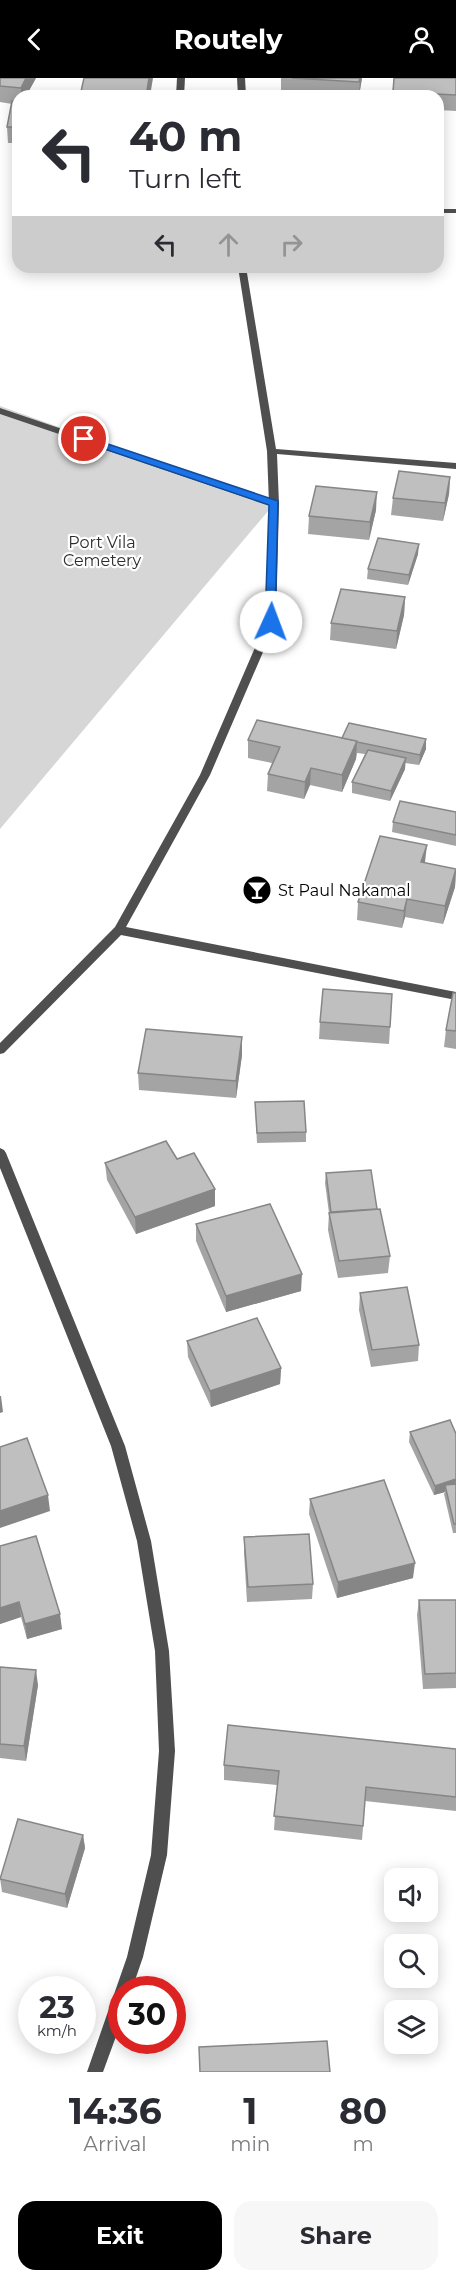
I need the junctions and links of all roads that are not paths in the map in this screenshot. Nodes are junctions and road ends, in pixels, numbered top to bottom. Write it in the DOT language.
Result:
graph roads {
  1 [pos="243,273"];
  2 [pos="0,411"];
  3 [pos="272,452"];
  4 [pos="456,466"];
  5 [pos="274,504"];
  6 [pos="119,930"];
  7 [pos="456,996"];
  8 [pos="0,1050"];
  9 [pos="0,1153"];
  10 [pos="128,1976"];
  11 [pos="108,2035"];
  12 [pos="95,2072"];
  1 -- 3 [label="street"];
  2 -- 5 [label="street"];
  3 -- 4 [label="street"];
  3 -- 5 [label="street"];
  5 -- 6 [label="street"];
  6 -- 7 [label="street"];
  6 -- 8 [label="street"];
  9 -- 10 [label="street"];
  11 -- 12 [label="street"];
}
